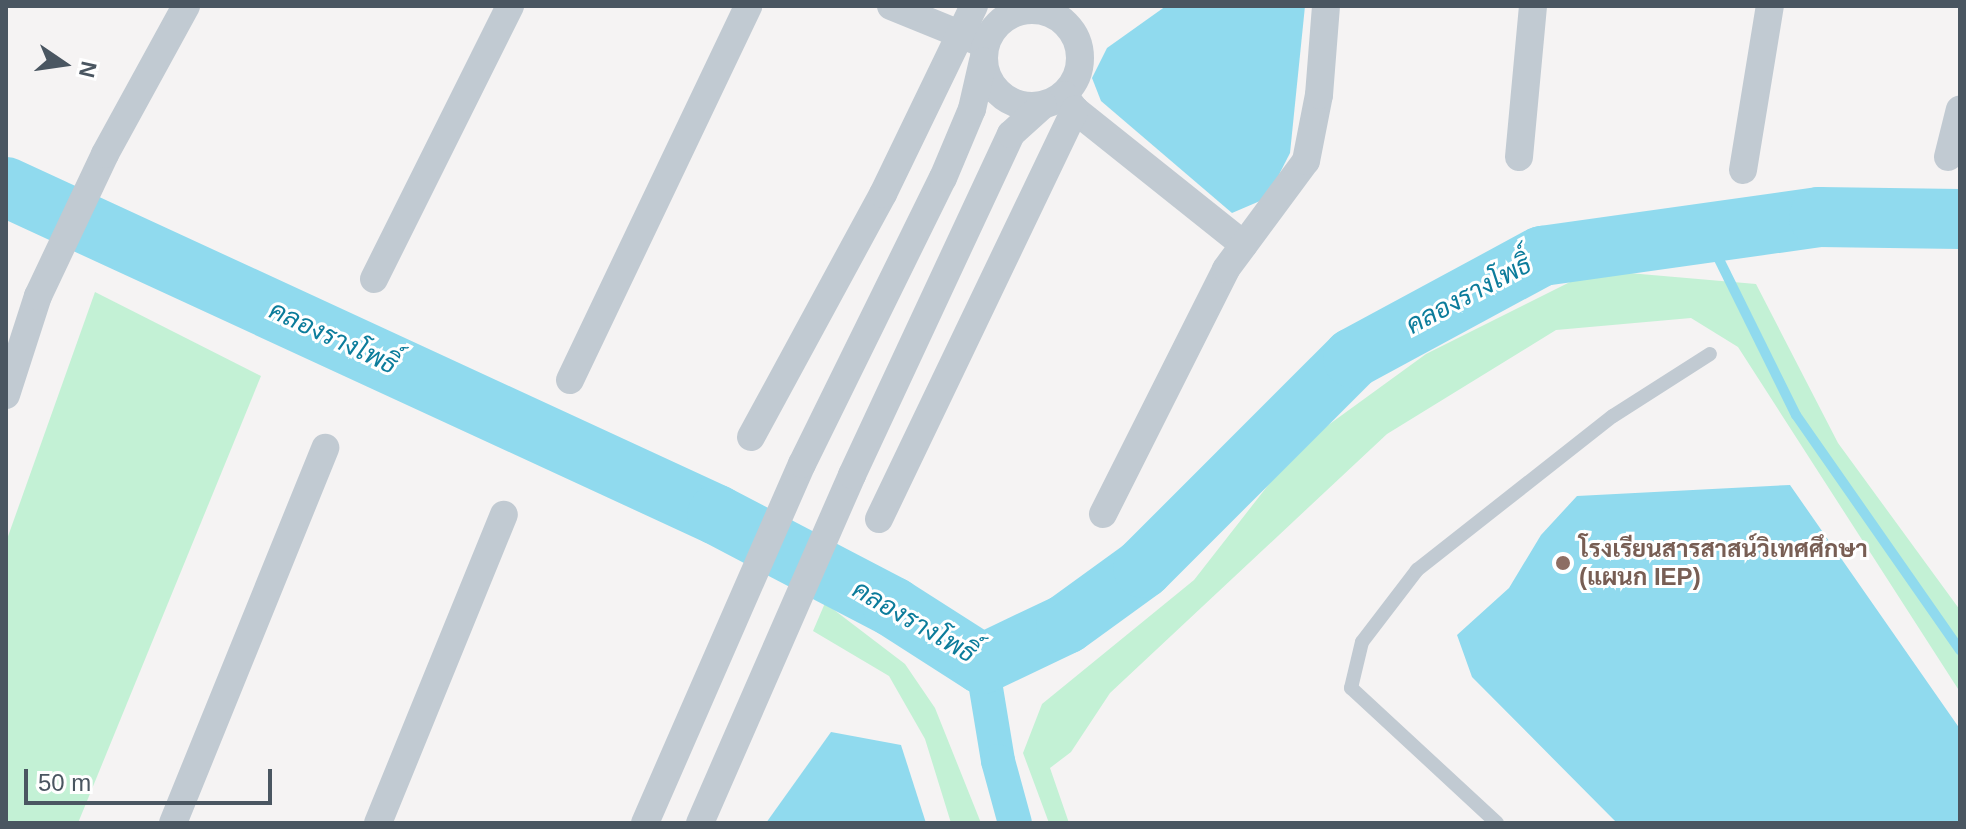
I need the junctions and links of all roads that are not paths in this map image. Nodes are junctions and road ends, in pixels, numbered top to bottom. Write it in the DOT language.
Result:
graph roads {
  1 [pos="186,6"];
  2 [pos="510,6"];
  3 [pos="748,6"];
  4 [pos="891,6"];
  5 [pos="974,6"];
  6 [pos="1326,6"];
  7 [pos="1533,6"];
  8 [pos="1770,6"];
  9 [pos="1069,15"];
  10 [pos="976,47"];
  11 [pos="1060,103"];
  12 [pos="1960,109"];
  13 [pos="1519,157"];
  14 [pos="1948,157"];
  15 [pos="1743,170"];
  16 [pos="1244,245"];
  17 [pos="374,279"];
  18 [pos="1710,354"];
  19 [pos="570,380"];
  20 [pos="6,395"];
  21 [pos="751,437"];
  22 [pos="325,448"];
  23 [pos="1103,514"];
  24 [pos="504,515"];
  25 [pos="879,519"];
  26 [pos="173,823"];
  27 [pos="378,823"];
  28 [pos="645,823"];
  29 [pos="700,823"];
  30 [pos="1497,823"];
  1 -- 20 [label="street"];
  2 -- 17 [label="street"];
  3 -- 19 [label="street"];
  4 -- 10 [label="street"];
  5 -- 10 [label="street"];
  6 -- 16 [label="street"];
  7 -- 13 [label="street"];
  8 -- 15 [label="street"];
  9 -- 10 [label="street"];
  9 -- 11 [label="street"];
  10 -- 11 [label="street"];
  10 -- 21 [label="street"];
  10 -- 28 [label="street"];
  11 -- 16 [label="street"];
  11 -- 25 [label="street"];
  11 -- 29 [label="street"];
  12 -- 14 [label="street"];
  16 -- 23 [label="street"];
  18 -- 30 [label="lane"];
  22 -- 26 [label="street"];
  24 -- 27 [label="street"];
}
